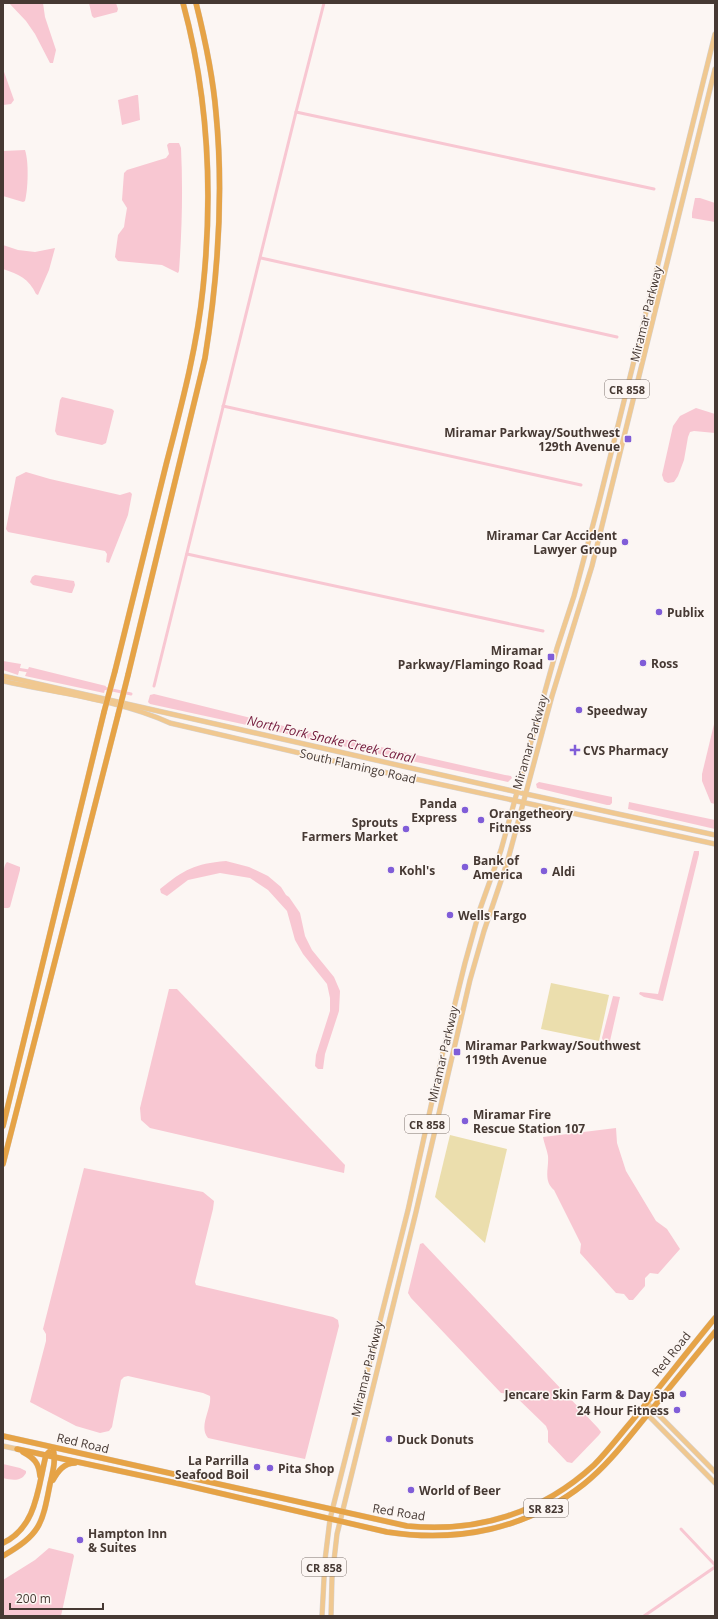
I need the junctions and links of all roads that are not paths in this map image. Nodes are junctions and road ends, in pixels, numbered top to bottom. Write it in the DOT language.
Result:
graph roads {
  1 [pos="183,3"];
  2 [pos="196,3"];
  3 [pos="715,34"];
  4 [pos="715,68"];
  5 [pos="583,563"];
  6 [pos="592,566"];
  7 [pos="3,676"];
  8 [pos="3,681"];
  9 [pos="516,791"];
  10 [pos="526,794"];
  11 [pos="514,800"];
  12 [pos="524,802"];
  13 [pos="715,835"];
  14 [pos="715,844"];
  15 [pos="3,1126"];
  16 [pos="3,1164"];
  17 [pos="715,1318"];
  18 [pos="715,1332"];
  19 [pos="647,1403"];
  20 [pos="652,1408"];
  21 [pos="642,1409"];
  22 [pos="648,1414"];
  23 [pos="3,1436"];
  24 [pos="3,1446"];
  25 [pos="53,1448"];
  26 [pos="18,1449"];
  27 [pos="46,1455"];
  28 [pos="55,1457"];
  29 [pos="79,1463"];
  30 [pos="715,1472"];
  31 [pos="41,1479"];
  32 [pos="715,1483"];
  33 [pos="50,1485"];
  34 [pos="538,1504"];
  35 [pos="332,1510"];
  36 [pos="342,1512"];
  37 [pos="330,1519"];
  38 [pos="499,1519"];
  39 [pos="340,1521"];
  40 [pos="501,1527"];
  41 [pos="452,1536"];
  42 [pos="3,1543"];
  43 [pos="3,1556"];
  44 [pos="323,1605"];
  45 [pos="331,1605"];
  46 [pos="322,1616"];
  47 [pos="331,1616"];
  1 -- 15 [label="highway, bridge"];
  2 -- 16 [label="highway, bridge"];
  3 -- 5 [label="main road, Miramar Parkway / CR 858"];
  4 -- 6 [label="main road, Miramar Parkway / CR 858"];
  5 -- 6 [label="main road"];
  5 -- 9 [label="main road, Miramar Parkway / CR 858"];
  6 -- 10 [label="main road, Miramar Parkway / CR 858"];
  7 -- 9 [label="main road, South Flamingo Road"];
  8 -- 11 [label="main road, South Flamingo Road"];
  9 -- 10 [label="main road, South Flamingo Road"];
  9 -- 11 [label="main road, Miramar Parkway / CR 858"];
  10 -- 12 [label="main road, Miramar Parkway / CR 858"];
  10 -- 13 [label="main road, South Flamingo Road"];
  11 -- 12 [label="main road, South Flamingo Road"];
  11 -- 35 [label="main road, Miramar Parkway / CR 858"];
  12 -- 14 [label="main road, South Flamingo Road"];
  12 -- 36 [label="main road, Miramar Parkway / CR 858"];
  17 -- 19 [label="highway, Red Road / SR 823"];
  18 -- 20 [label="highway, Red Road / SR 823"];
  19 -- 20 [label="main road"];
  19 -- 21 [label="highway, Red Road / SR 823"];
  20 -- 22 [label="highway, Red Road / SR 823"];
  20 -- 30 [label="main road"];
  21 -- 22 [label="main road"];
  21 -- 34 [label="highway, Red Road / SR 823"];
  22 -- 32 [label="main road"];
  22 -- 40 [label="highway, Red Road / SR 823"];
  23 -- 25 [label="highway, Red Road / SR 823"];
  24 -- 26 [label="main road, Red Road / SR 823"];
  25 -- 27 [label="highway"];
  25 -- 28 [label="highway"];
  25 -- 35 [label="highway, Red Road / SR 823"];
  26 -- 27 [label="highway, Red Road / SR 823"];
  26 -- 31 [label="highway"];
  27 -- 28 [label="highway, Red Road / SR 823"];
  27 -- 31 [label="highway"];
  28 -- 29 [label="highway, Red Road / SR 823"];
  28 -- 33 [label="highway"];
  29 -- 33 [label="highway"];
  29 -- 37 [label="highway, Red Road / SR 823"];
  31 -- 42 [label="highway"];
  33 -- 43 [label="highway"];
  34 -- 38 [label="highway, Red Road / SR 823"];
  34 -- 40 [label="highway"];
  35 -- 36 [label="highway, Red Road / SR 823"];
  35 -- 37 [label="main road, Miramar Parkway / CR 858"];
  36 -- 38 [label="highway, Red Road / SR 823"];
  36 -- 39 [label="main road, Miramar Parkway / CR 858"];
  37 -- 39 [label="highway, Red Road / SR 823"];
  37 -- 44 [label="main road, Miramar Parkway / CR 858"];
  38 -- 41 [label="highway"];
  39 -- 41 [label="highway, Red Road / SR 823"];
  39 -- 45 [label="main road, Miramar Parkway / CR 858"];
  40 -- 41 [label="highway, Red Road / SR 823"];
  44 -- 45 [label="main road"];
  44 -- 46 [label="main road, Miramar Parkway / CR 858"];
  45 -- 47 [label="main road, Miramar Parkway / CR 858"];
}
